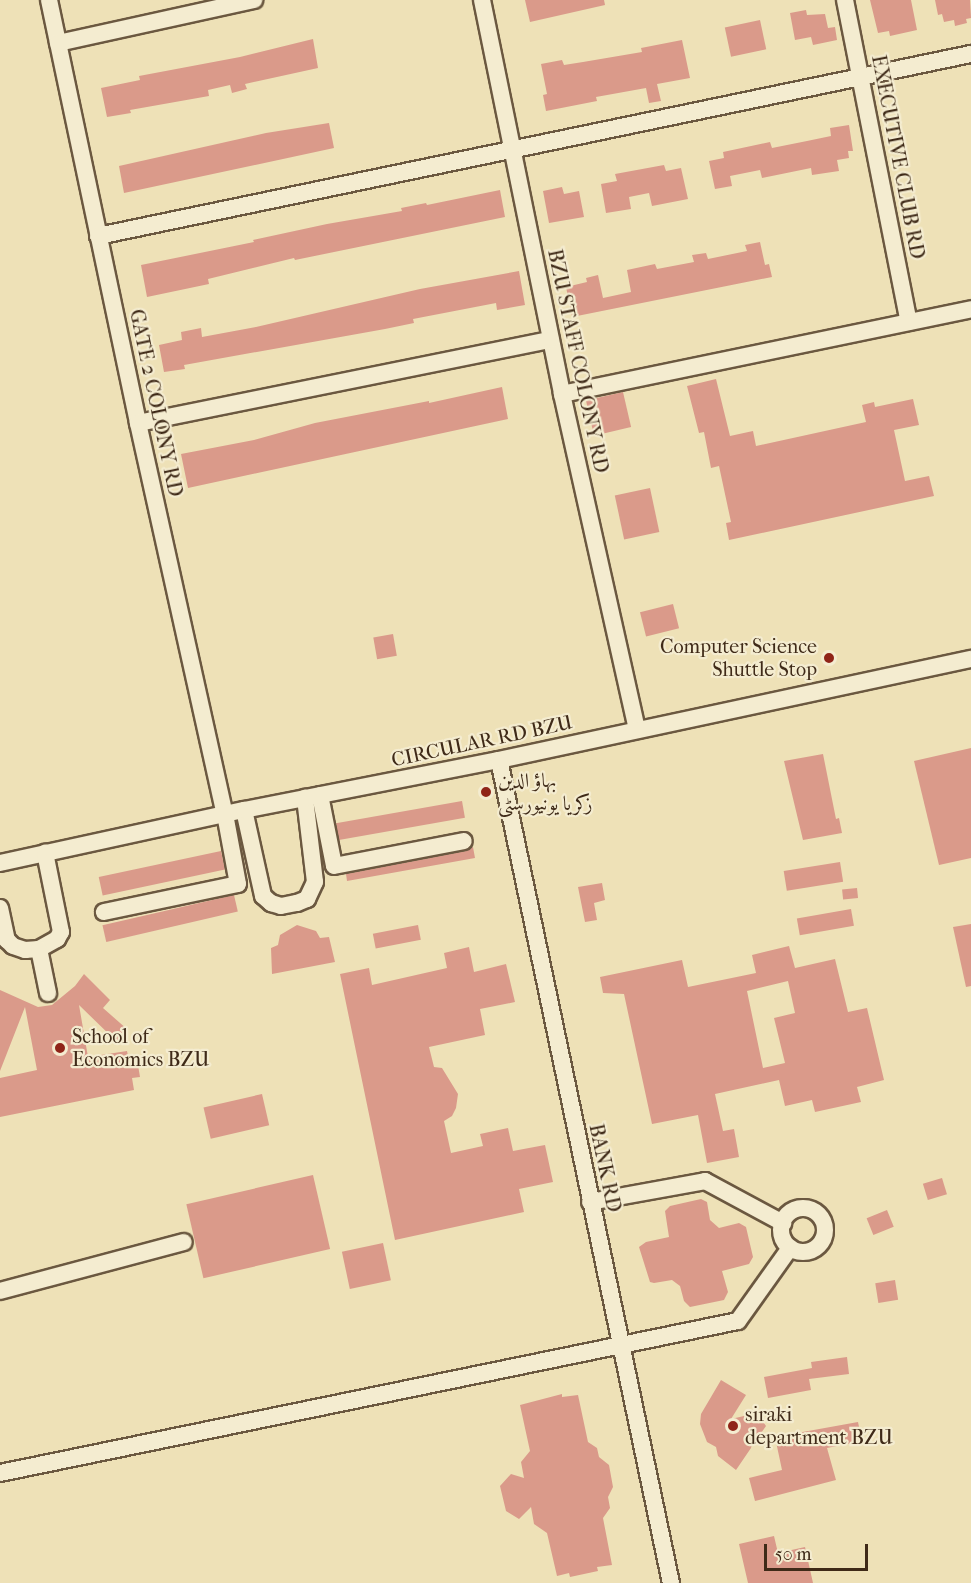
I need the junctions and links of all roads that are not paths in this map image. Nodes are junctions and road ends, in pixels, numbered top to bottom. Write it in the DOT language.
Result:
graph roads {
  1 [pos="49,0"];
  2 [pos="255,0"];
  3 [pos="482,0"];
  4 [pos="845,0"];
  5 [pos="58,43"];
  6 [pos="971,54"];
  7 [pos="861,77"];
  8 [pos="512,149"];
  9 [pos="98,236"];
  10 [pos="971,309"];
  11 [pos="909,322"];
  12 [pos="551,340"];
  13 [pos="562,394"];
  14 [pos="138,423"];
  15 [pos="971,659"];
  16 [pos="637,730"];
  17 [pos="499,760"];
  18 [pos="312,797"];
  19 [pos="244,810"];
  20 [pos="225,814"];
  21 [pos="464,841"];
  22 [pos="45,853"];
  23 [pos="0,863"];
  24 [pos="0,908"];
  25 [pos="104,912"];
  26 [pos="39,949"];
  27 [pos="48,993"];
  28 [pos="590,1202"];
  29 [pos="783,1223"];
  30 [pos="184,1242"];
  31 [pos="790,1248"];
  32 [pos="0,1291"];
  33 [pos="621,1344"];
  34 [pos="0,1473"];
  35 [pos="671,1583"];
  1 -- 5 [label="street, GATE 2 COLONY RD"];
  2 -- 5 [label="street"];
  3 -- 8 [label="street, BZU STAFF COLONY RD"];
  4 -- 7 [label="street, EXECUTIVE CLUB RD"];
  5 -- 9 [label="street, GATE 2 COLONY RD"];
  6 -- 7 [label="street"];
  7 -- 8 [label="street"];
  7 -- 11 [label="street, EXECUTIVE CLUB RD"];
  8 -- 9 [label="street"];
  8 -- 12 [label="street, BZU STAFF COLONY RD"];
  9 -- 14 [label="street, GATE 2 COLONY RD"];
  10 -- 11 [label="street"];
  11 -- 13 [label="street"];
  12 -- 13 [label="street, BZU STAFF COLONY RD"];
  12 -- 14 [label="street"];
  13 -- 16 [label="street, BZU STAFF COLONY RD"];
  14 -- 20 [label="street, GATE 2 COLONY RD"];
  15 -- 16 [label="street, CIRCULAR RD BZU"];
  16 -- 17 [label="street, CIRCULAR RD BZU"];
  17 -- 18 [label="street, CIRCULAR RD BZU"];
  17 -- 28 [label="street, BANK RD"];
  18 -- 19 [label="street, CIRCULAR RD BZU"];
  18 -- 19 [label="street"];
  18 -- 21 [label="street"];
  19 -- 20 [label="street, CIRCULAR RD BZU"];
  20 -- 22 [label="street, CIRCULAR RD BZU"];
  20 -- 25 [label="street, GATE 2 COLONY RD"];
  22 -- 23 [label="street, CIRCULAR RD BZU"];
  22 -- 26 [label="street"];
  24 -- 26 [label="street"];
  26 -- 27 [label="street"];
  28 -- 29 [label="street"];
  28 -- 33 [label="street, BANK RD"];
  29 -- 31 [label="street"];
  29 -- 31 [label="street"];
  30 -- 32 [label="street"];
  31 -- 33 [label="street"];
  33 -- 34 [label="street"];
  33 -- 35 [label="street, BANK RD"];
}
